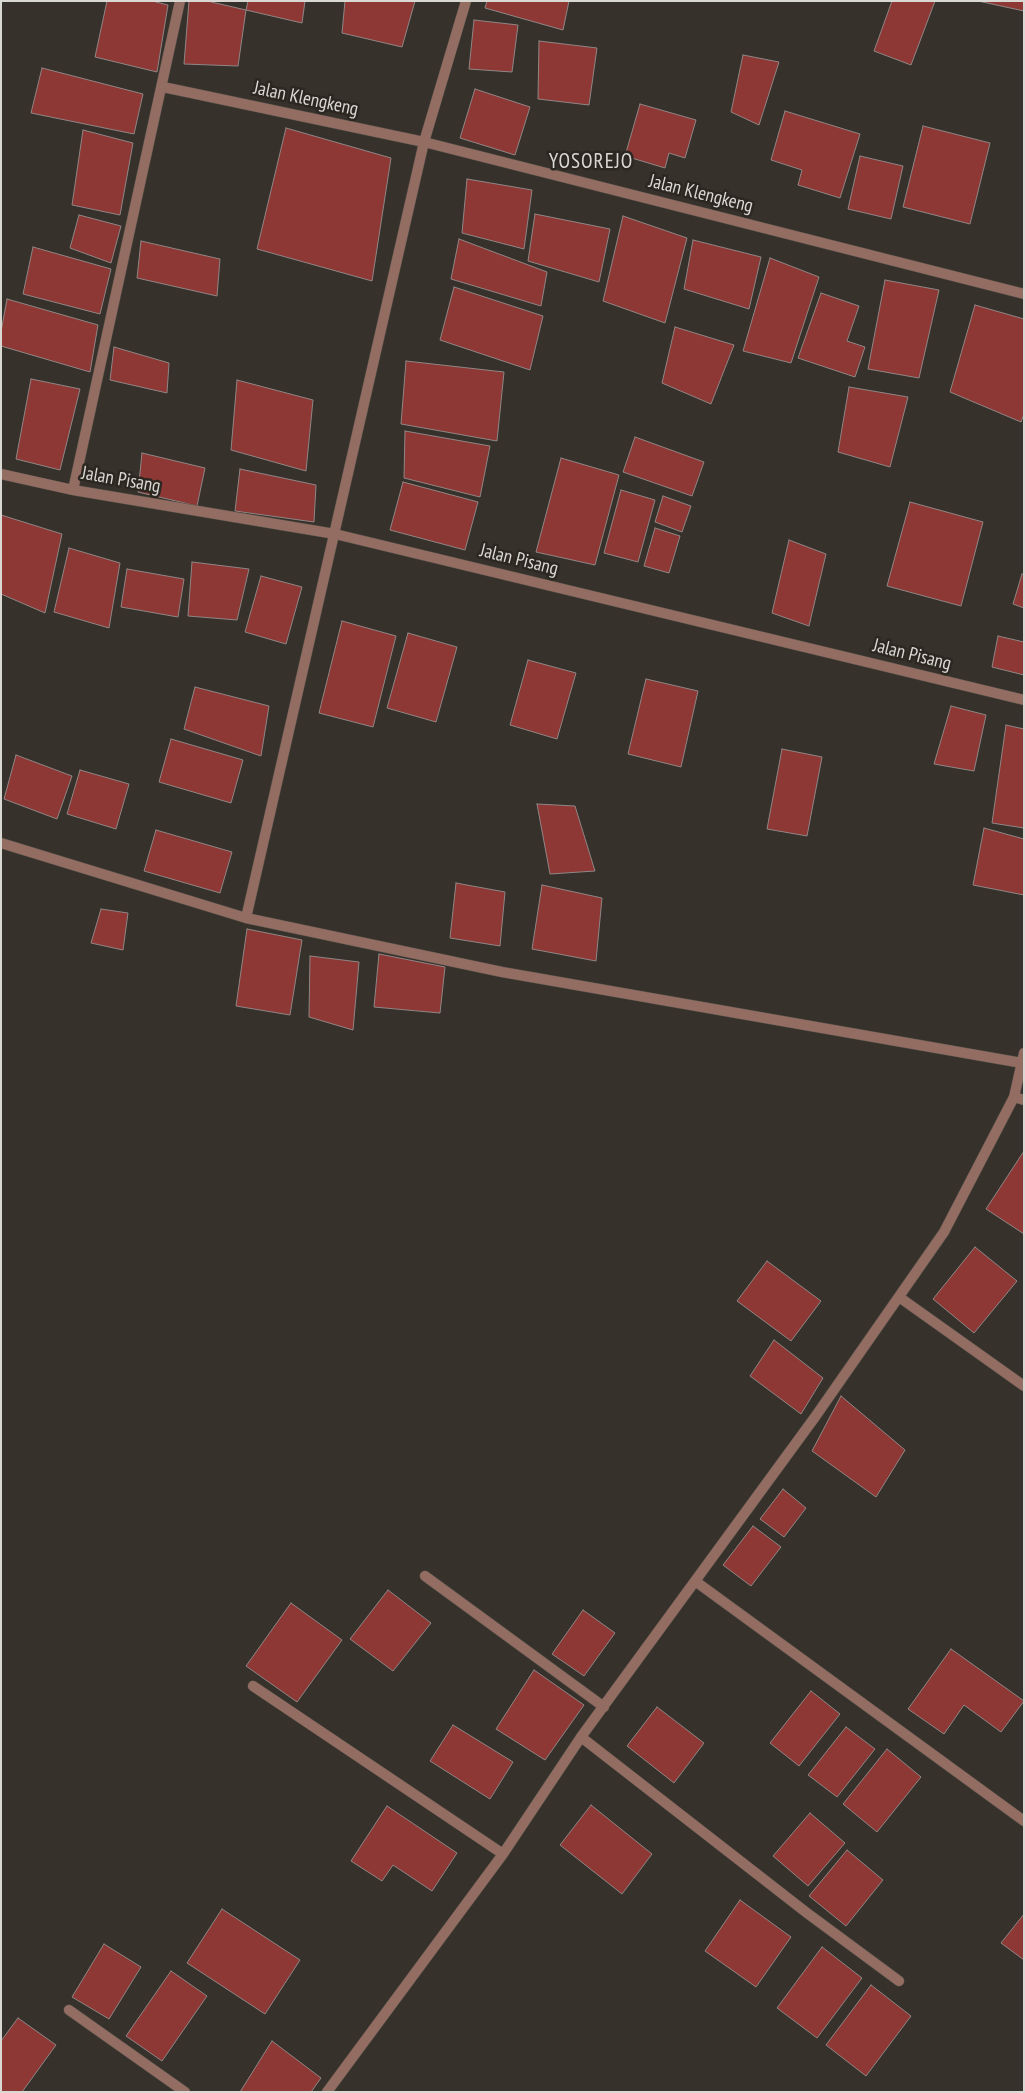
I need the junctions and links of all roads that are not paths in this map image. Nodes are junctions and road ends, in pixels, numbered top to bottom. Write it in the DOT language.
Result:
graph roads {
  1 [pos="180,1"];
  2 [pos="466,1"];
  3 [pos="163,87"];
  4 [pos="424,142"];
  5 [pos="1024,294"];
  6 [pos="1,474"];
  7 [pos="73,490"];
  8 [pos="335,534"];
  9 [pos="1024,700"];
  10 [pos="1,843"];
  11 [pos="246,918"];
  12 [pos="1023,1058"];
  13 [pos="1019,1099"];
  14 [pos="899,1297"];
  15 [pos="1024,1386"];
  16 [pos="425,1576"];
  17 [pos="695,1581"];
  18 [pos="253,1686"];
  19 [pos="604,1706"];
  20 [pos="581,1737"];
  21 [pos="1024,1821"];
  22 [pos="503,1854"];
  23 [pos="899,1981"];
  24 [pos="69,2010"];
  25 [pos="185,2092"];
  26 [pos="327,2092"];
  1 -- 3 [label="street"];
  2 -- 4 [label="street"];
  3 -- 4 [label="street, Jalan Klengkeng"];
  3 -- 7 [label="street"];
  4 -- 5 [label="street, Jalan Klengkeng"];
  4 -- 8 [label="street"];
  6 -- 7 [label="street, Jalan Pisang"];
  7 -- 8 [label="street, Jalan Pisang"];
  8 -- 9 [label="street, Jalan Pisang"];
  8 -- 11 [label="street"];
  10 -- 11 [label="street"];
  11 -- 12 [label="street"];
  12 -- 13 [label="street"];
  13 -- 14 [label="street"];
  14 -- 15 [label="street"];
  14 -- 17 [label="street"];
  16 -- 19 [label="street"];
  17 -- 19 [label="street"];
  17 -- 21 [label="street"];
  18 -- 22 [label="street"];
  19 -- 20 [label="street"];
  20 -- 22 [label="street"];
  20 -- 23 [label="street"];
  22 -- 26 [label="street"];
  24 -- 25 [label="street"];
}
